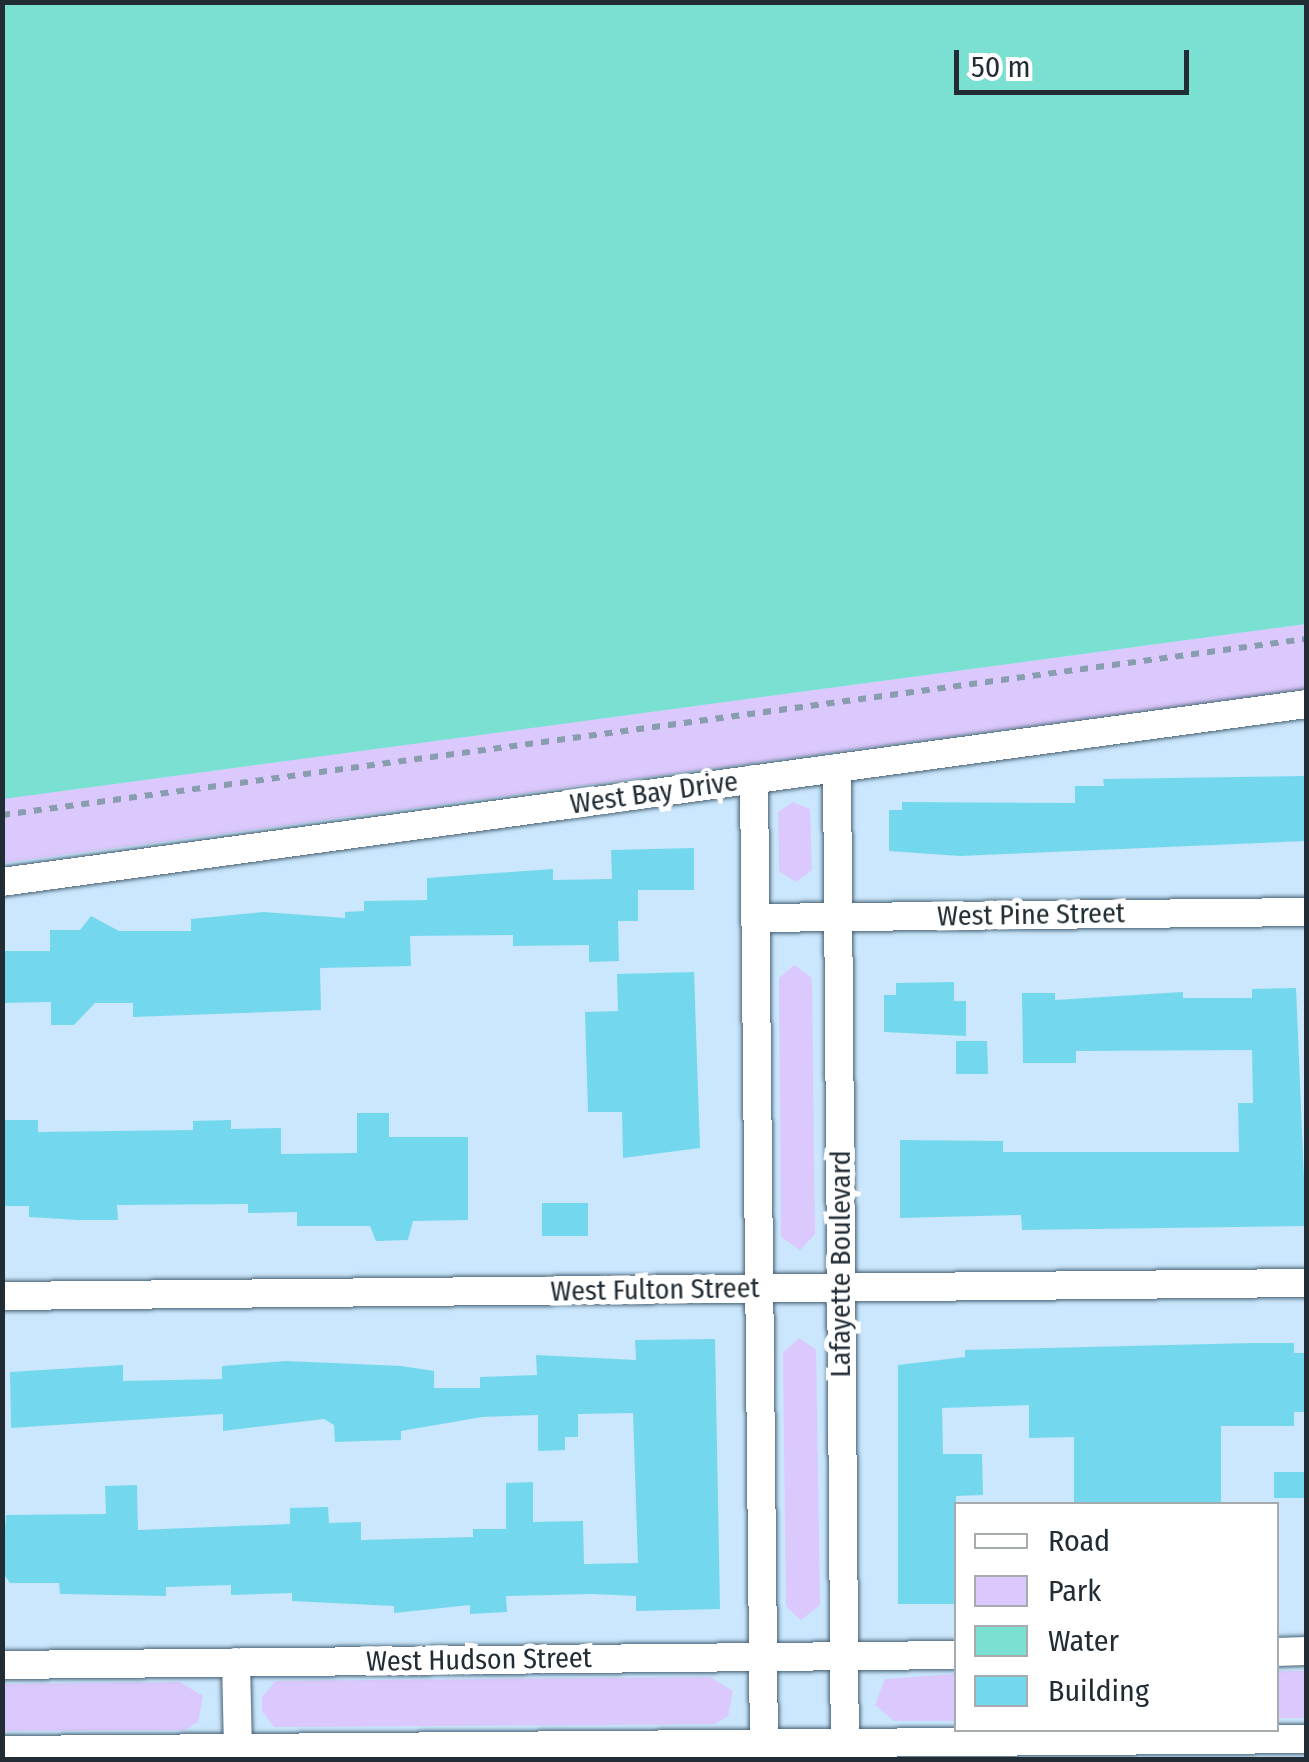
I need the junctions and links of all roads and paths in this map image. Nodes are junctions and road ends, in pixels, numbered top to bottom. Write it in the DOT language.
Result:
graph roads {
  1 [pos="1306,639"];
  2 [pos="1306,704"];
  3 [pos="836,768"];
  4 [pos="754,779"];
  5 [pos="2,815"];
  6 [pos="2,882"];
  7 [pos="1306,912"];
  8 [pos="838,917"];
  9 [pos="755,918"];
  10 [pos="1306,1284"];
  11 [pos="841,1288"];
  12 [pos="759,1289"];
  13 [pos="2,1296"];
  14 [pos="1306,1651"];
  15 [pos="1279,1652"];
  16 [pos="954,1655"];
  17 [pos="844,1656"];
  18 [pos="763,1657"];
  19 [pos="236,1662"];
  20 [pos="2,1665"];
  21 [pos="1306,1738"];
  22 [pos="238,1748"];
  23 [pos="2,1750"];
  24 [pos="764,1751"];
  25 [pos="844,1751"];
  1 -- 5 [label="path"];
  2 -- 3 [label="street, West Bay Drive"];
  3 -- 4 [label="street, West Bay Drive"];
  3 -- 8 [label="street, Lafayette Boulevard"];
  4 -- 6 [label="street, West Bay Drive"];
  4 -- 9 [label="street"];
  7 -- 8 [label="street, West Pine Street"];
  8 -- 9 [label="street, West Pine Street"];
  8 -- 11 [label="street, Lafayette Boulevard"];
  9 -- 12 [label="street"];
  10 -- 11 [label="street, West Fulton Street"];
  11 -- 12 [label="street, West Fulton Street"];
  11 -- 17 [label="street, Lafayette Boulevard"];
  12 -- 13 [label="street, West Fulton Street"];
  12 -- 18 [label="street"];
  14 -- 15 [label="street"];
  16 -- 17 [label="street, West Hudson Street"];
  17 -- 18 [label="street, West Hudson Street"];
  17 -- 25 [label="street, Lafayette Boulevard"];
  18 -- 19 [label="street, West Hudson Street"];
  18 -- 24 [label="street"];
  19 -- 20 [label="street, West Hudson Street"];
  19 -- 22 [label="street"];
  21 -- 25 [label="street"];
  22 -- 23 [label="street"];
  22 -- 24 [label="street"];
  24 -- 25 [label="street"];
}
